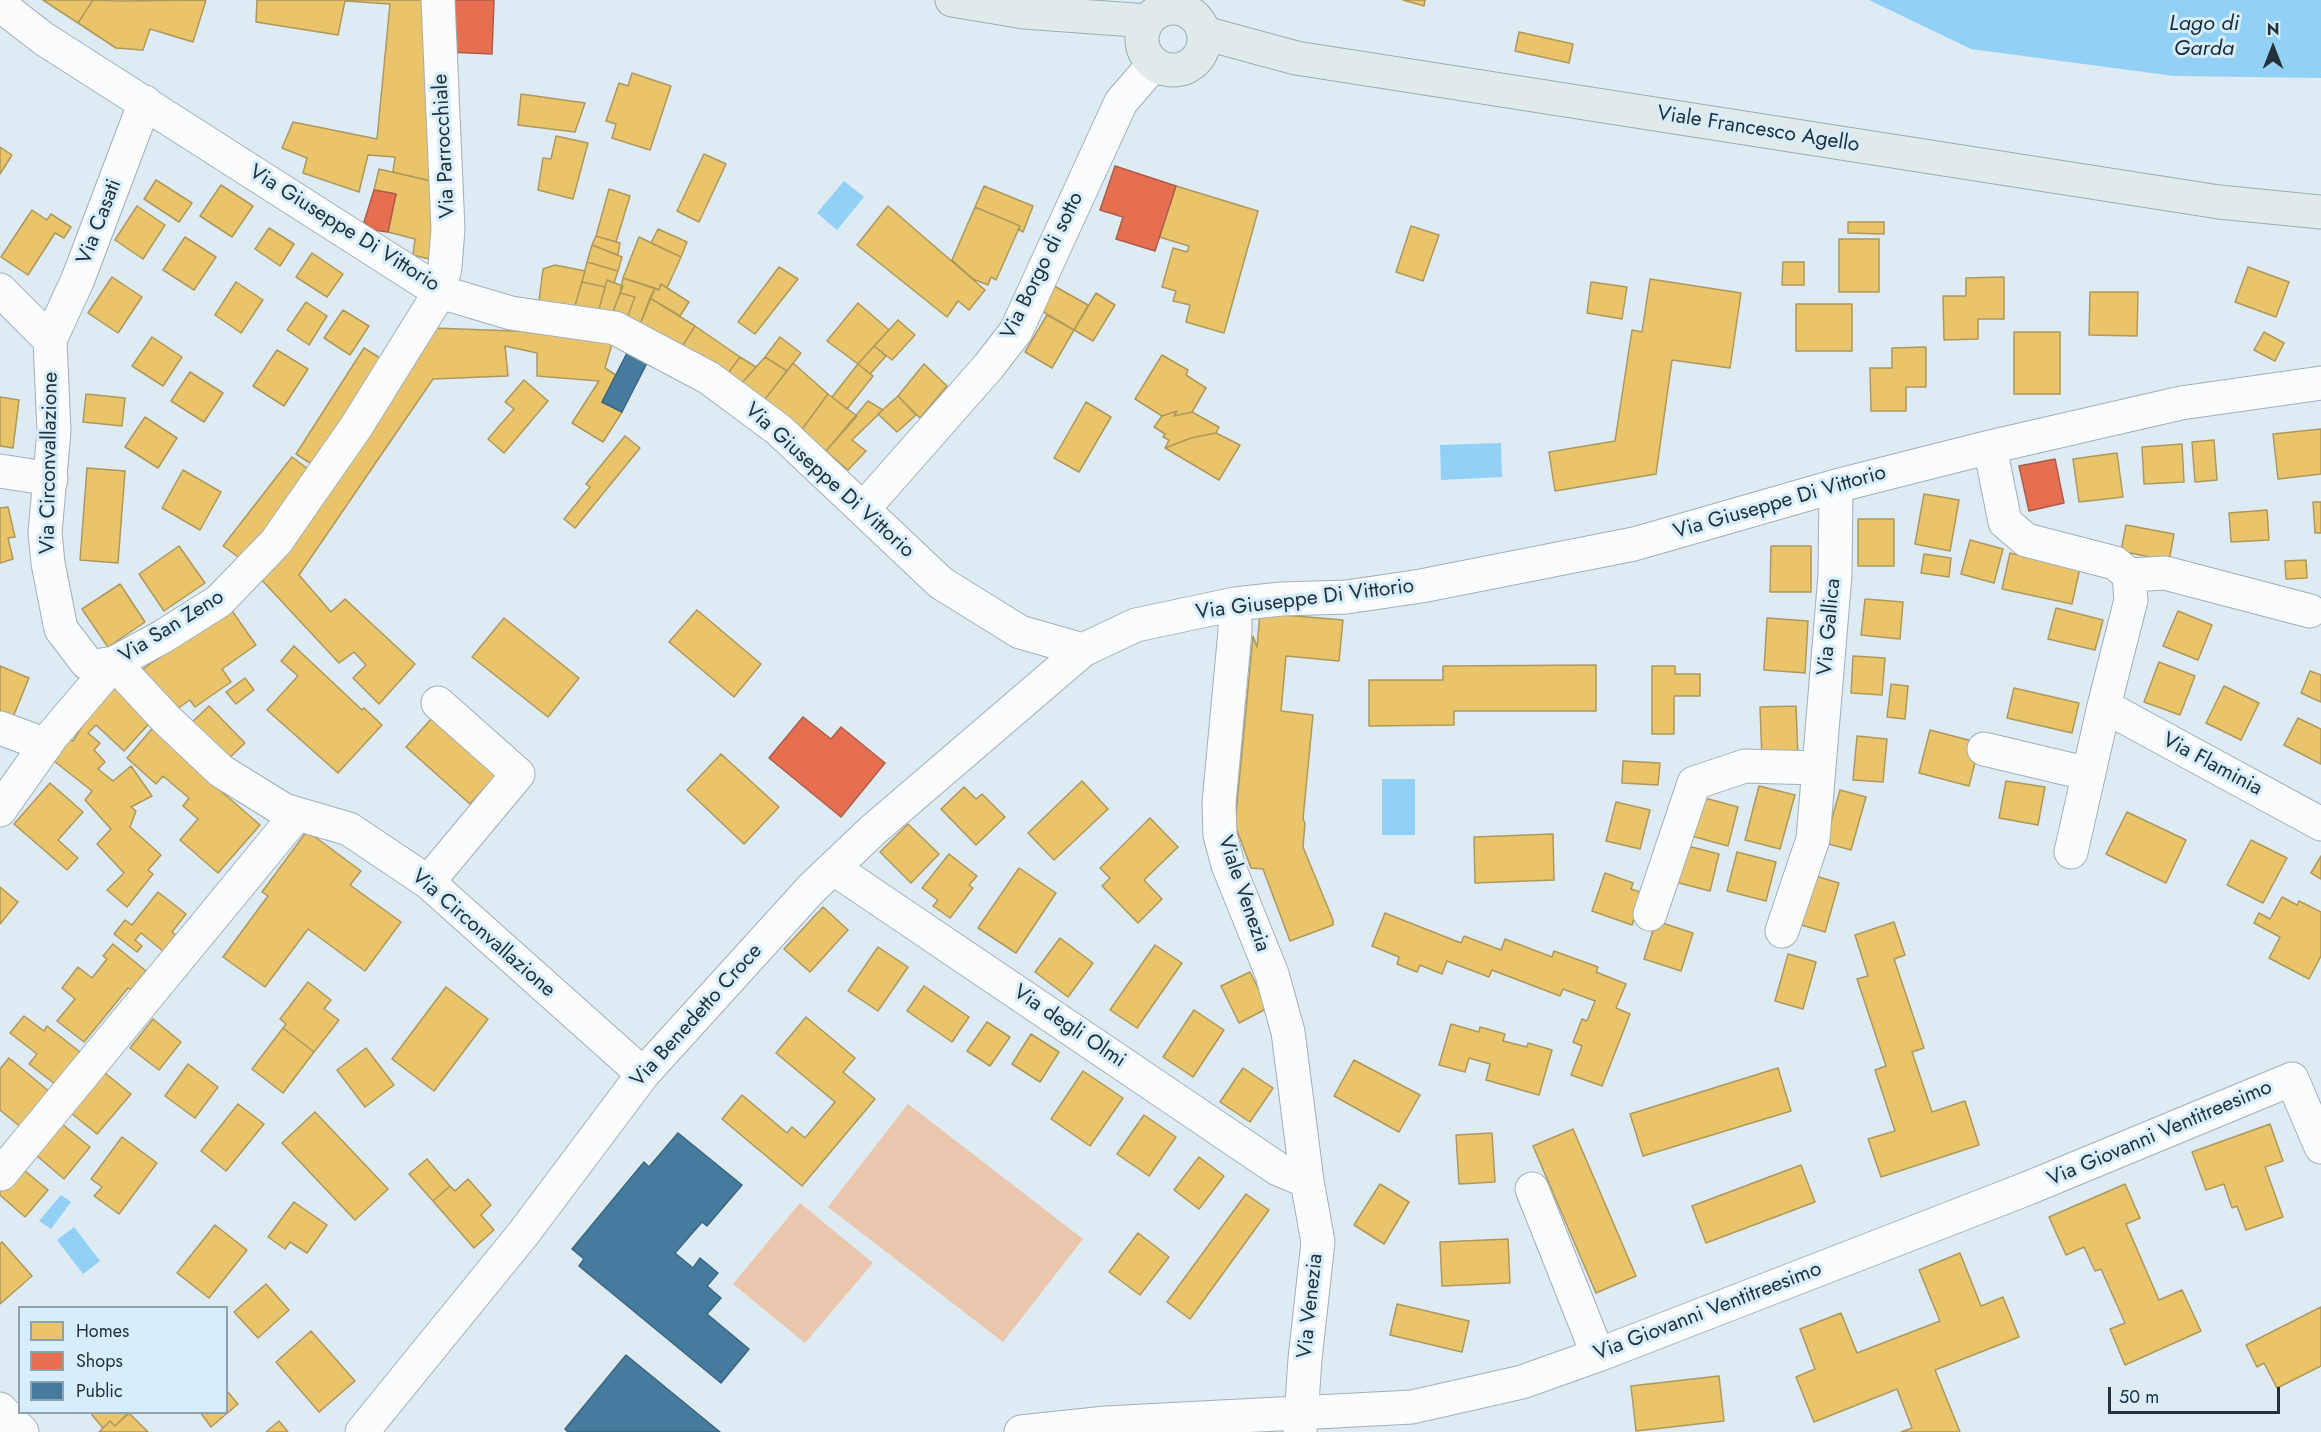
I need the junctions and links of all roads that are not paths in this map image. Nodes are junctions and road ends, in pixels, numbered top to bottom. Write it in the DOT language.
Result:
graph roads {
  1 [pos="438,0"];
  2 [pos="952,0"];
  3 [pos="0,5"];
  4 [pos="1202,44"];
  5 [pos="1149,45"];
  6 [pos="145,102"];
  7 [pos="2219,202"];
  8 [pos="2321,212"];
  9 [pos="2321,224"];
  10 [pos="0,290"];
  11 [pos="440,292"];
  12 [pos="50,340"];
  13 [pos="2321,382"];
  14 [pos="1990,447"];
  15 [pos="0,471"];
  16 [pos="51,479"];
  17 [pos="1836,486"];
  18 [pos="864,508"];
  19 [pos="2129,575"];
  20 [pos="1235,604"];
  21 [pos="2310,611"];
  22 [pos="1083,650"];
  23 [pos="114,663"];
  24 [pos="438,703"];
  25 [pos="2104,706"];
  26 [pos="0,728"];
  27 [pos="46,745"];
  28 [pos="1984,749"];
  29 [pos="1818,768"];
  30 [pos="2089,774"];
  31 [pos="0,810"];
  32 [pos="297,814"];
  33 [pos="2321,824"];
  34 [pos="2071,852"];
  35 [pos="833,868"];
  36 [pos="428,882"];
  37 [pos="1650,914"];
  38 [pos="1782,931"];
  39 [pos="643,1074"];
  40 [pos="2321,1147"];
  41 [pos="1,1174"];
  42 [pos="1307,1181"];
  43 [pos="1532,1189"];
  44 [pos="1598,1355"];
  45 [pos="0,1409"];
  46 [pos="1300,1422"];
  47 [pos="22,1432"];
  48 [pos="362,1432"];
  49 [pos="1021,1432"];
  1 -- 11 [label="street, Via Parrocchiale"];
  2 -- 5 [label="main road"];
  3 -- 6 [label="street, Via Giuseppe Di Vittorio"];
  4 -- 5 [label="main road"];
  4 -- 5 [label="main road"];
  4 -- 7 [label="main road, Viale Francesco Agello"];
  5 -- 18 [label="street, Via Borgo di sotto"];
  6 -- 11 [label="street, Via Giuseppe Di Vittorio"];
  6 -- 12 [label="street, Via Casati"];
  7 -- 8 [label="main road, Viale Francesco Agello"];
  7 -- 9 [label="main road, Viale Francesco Agello"];
  10 -- 12 [label="street"];
  11 -- 18 [label="street, Via Giuseppe Di Vittorio"];
  11 -- 23 [label="street, Via San Zeno"];
  12 -- 16 [label="street, Via Circonvallazione"];
  13 -- 14 [label="street, Via Giuseppe Di Vittorio"];
  14 -- 17 [label="street, Via Giuseppe Di Vittorio"];
  14 -- 19 [label="street"];
  15 -- 16 [label="street"];
  16 -- 23 [label="street, Via Circonvallazione"];
  17 -- 20 [label="street, Via Giuseppe Di Vittorio"];
  17 -- 29 [label="street, Via Gallica"];
  18 -- 22 [label="street, Via Giuseppe Di Vittorio"];
  19 -- 21 [label="street"];
  19 -- 25 [label="street"];
  20 -- 22 [label="street, Via Giuseppe Di Vittorio"];
  20 -- 42 [label="street, Viale Venezia"];
  22 -- 35 [label="street, Via Benedetto Croce"];
  23 -- 27 [label="street, Via San Zeno"];
  23 -- 32 [label="street, Via Circonvallazione"];
  24 -- 36 [label="street"];
  25 -- 30 [label="street"];
  25 -- 33 [label="street, Via Flaminia"];
  26 -- 27 [label="street"];
  27 -- 31 [label="street, Via San Zeno"];
  28 -- 30 [label="street"];
  29 -- 37 [label="street"];
  29 -- 38 [label="street, Via Gallica"];
  30 -- 34 [label="street"];
  32 -- 36 [label="street, Via Circonvallazione"];
  32 -- 41 [label="street"];
  35 -- 39 [label="street, Via Benedetto Croce"];
  35 -- 42 [label="street, Via degli Olmi"];
  36 -- 39 [label="street, Via Circonvallazione"];
  39 -- 48 [label="street, Via Benedetto Croce"];
  40 -- 44 [label="street, Via Giovanni Ventitreesimo"];
  42 -- 46 [label="street, Via Venezia"];
  43 -- 44 [label="street"];
  44 -- 46 [label="street, Via Giovanni Ventitreesimo"];
  45 -- 47 [label="street"];
  46 -- 49 [label="street, Via Giovanni Ventitreesimo"];
}
